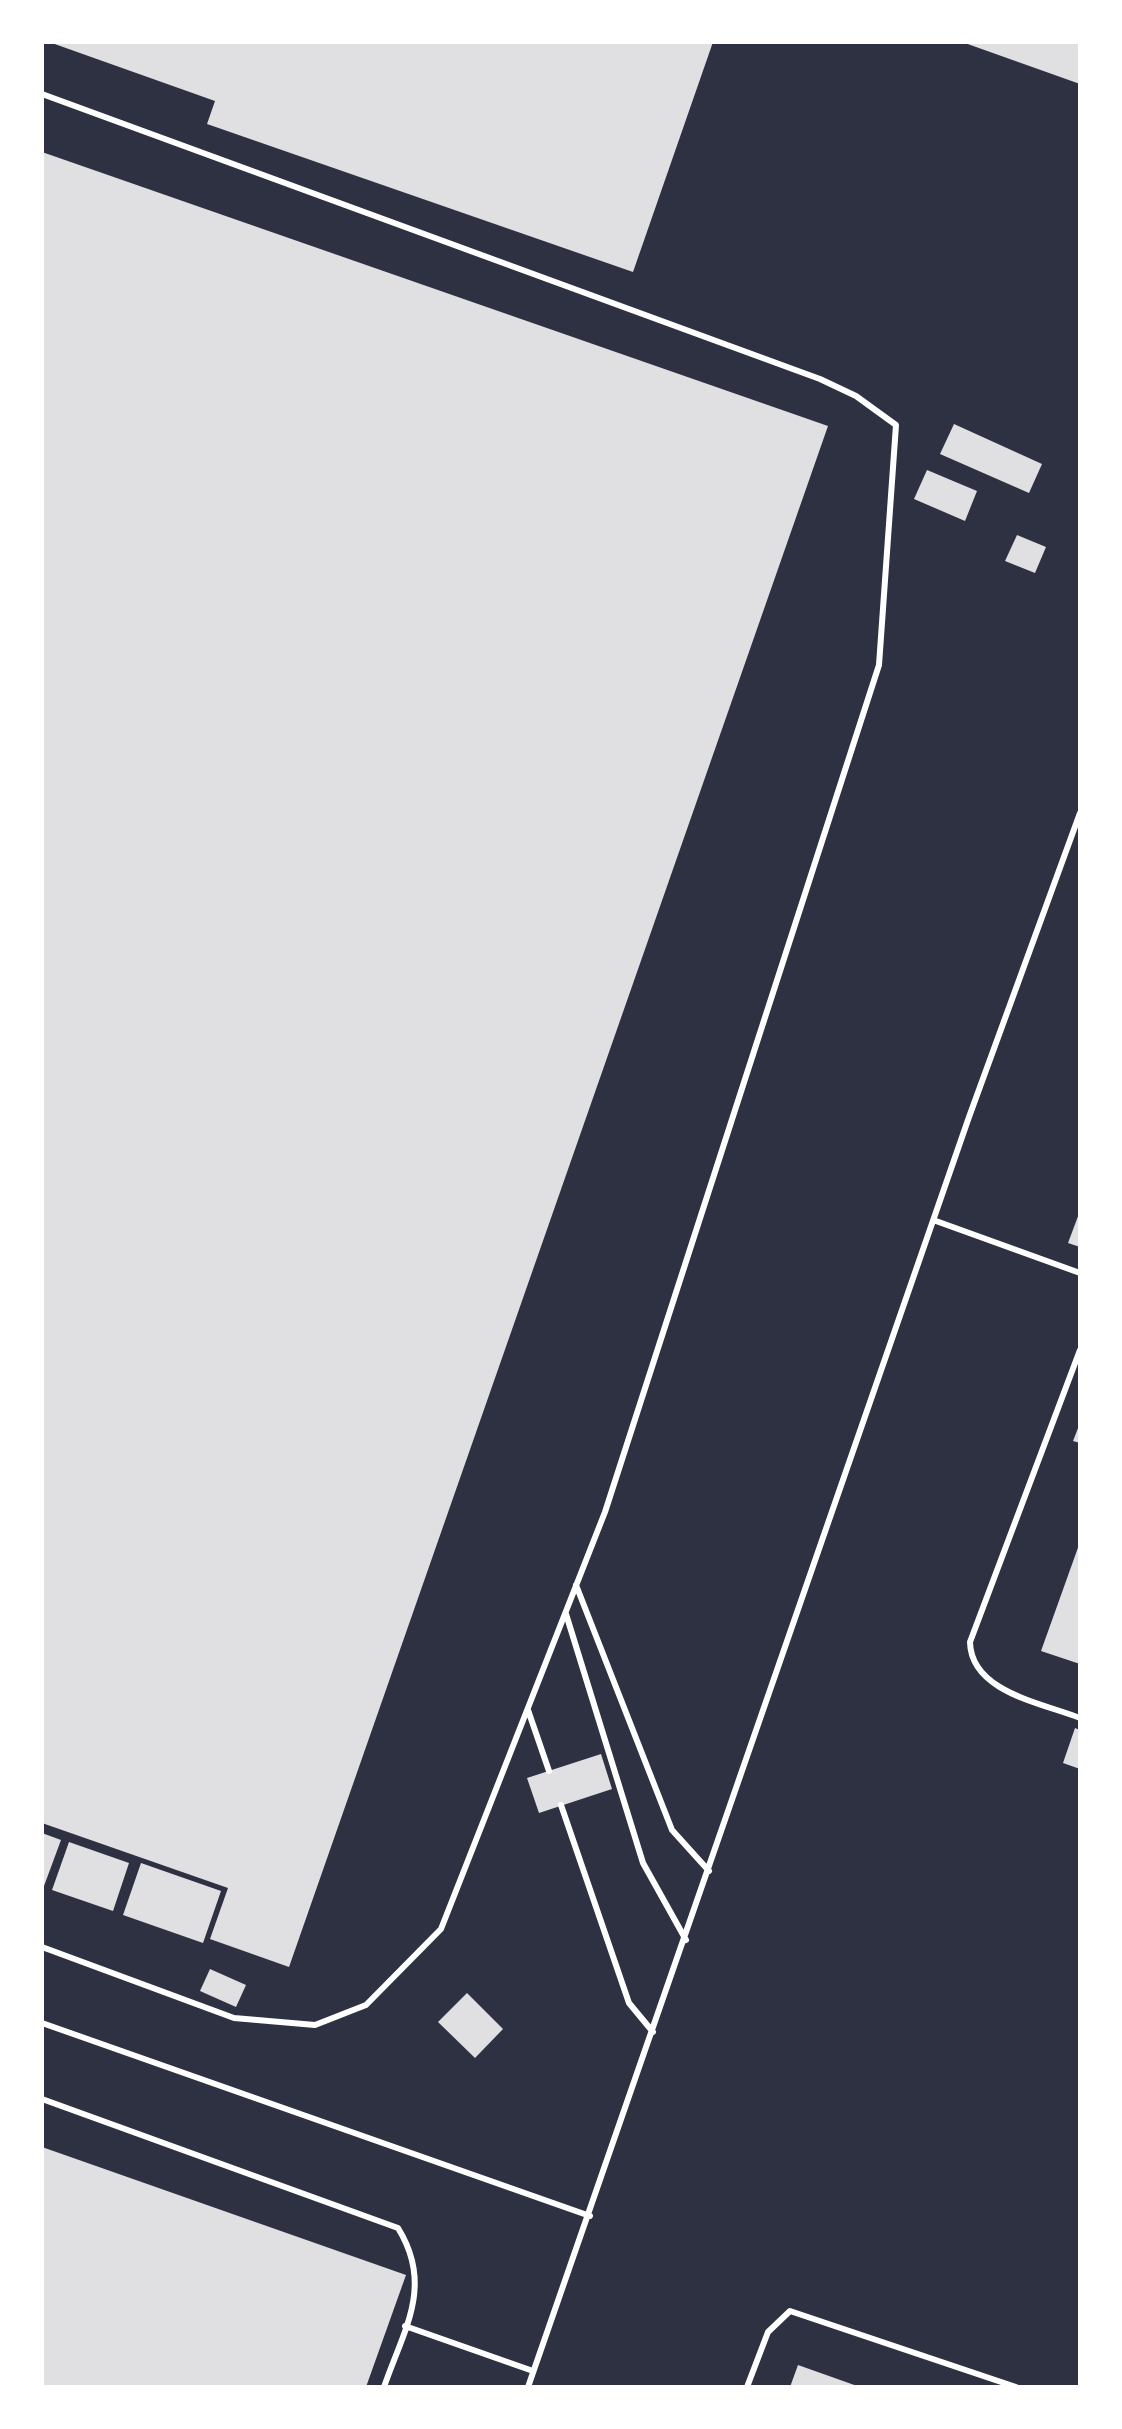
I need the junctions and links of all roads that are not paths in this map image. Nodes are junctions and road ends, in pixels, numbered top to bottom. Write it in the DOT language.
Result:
graph roads {
  1 [pos="42,94"];
  2 [pos="1080,813"];
  3 [pos="936,1221"];
  4 [pos="1080,1273"];
  5 [pos="1080,1350"];
  6 [pos="576,1585"];
  7 [pos="565,1614"];
  8 [pos="528,1710"];
  9 [pos="1080,1718"];
  10 [pos="549,1771"];
  11 [pos="561,1805"];
  12 [pos="709,1871"];
  13 [pos="686,1940"];
  14 [pos="42,1947"];
  15 [pos="42,2023"];
  16 [pos="653,2032"];
  17 [pos="42,2099"];
  18 [pos="590,2216"];
  19 [pos="405,2326"];
  20 [pos="533,2371"];
  21 [pos="384,2387"];
  22 [pos="528,2387"];
  23 [pos="747,2387"];
  24 [pos="1016,2387"];
  1 -- 6 [label="lane"];
  2 -- 3 [label="lane"];
  3 -- 4 [label="lane"];
  3 -- 12 [label="lane"];
  5 -- 9 [label="lane"];
  6 -- 7 [label="lane"];
  6 -- 12 [label="lane"];
  7 -- 8 [label="lane"];
  7 -- 13 [label="lane"];
  8 -- 10 [label="lane"];
  8 -- 14 [label="lane"];
  11 -- 16 [label="lane"];
  12 -- 13 [label="lane"];
  13 -- 16 [label="lane"];
  15 -- 18 [label="lane"];
  16 -- 18 [label="lane"];
  17 -- 19 [label="lane"];
  18 -- 20 [label="lane"];
  19 -- 20 [label="lane"];
  19 -- 21 [label="lane"];
  20 -- 22 [label="lane"];
  23 -- 24 [label="lane"];
}
